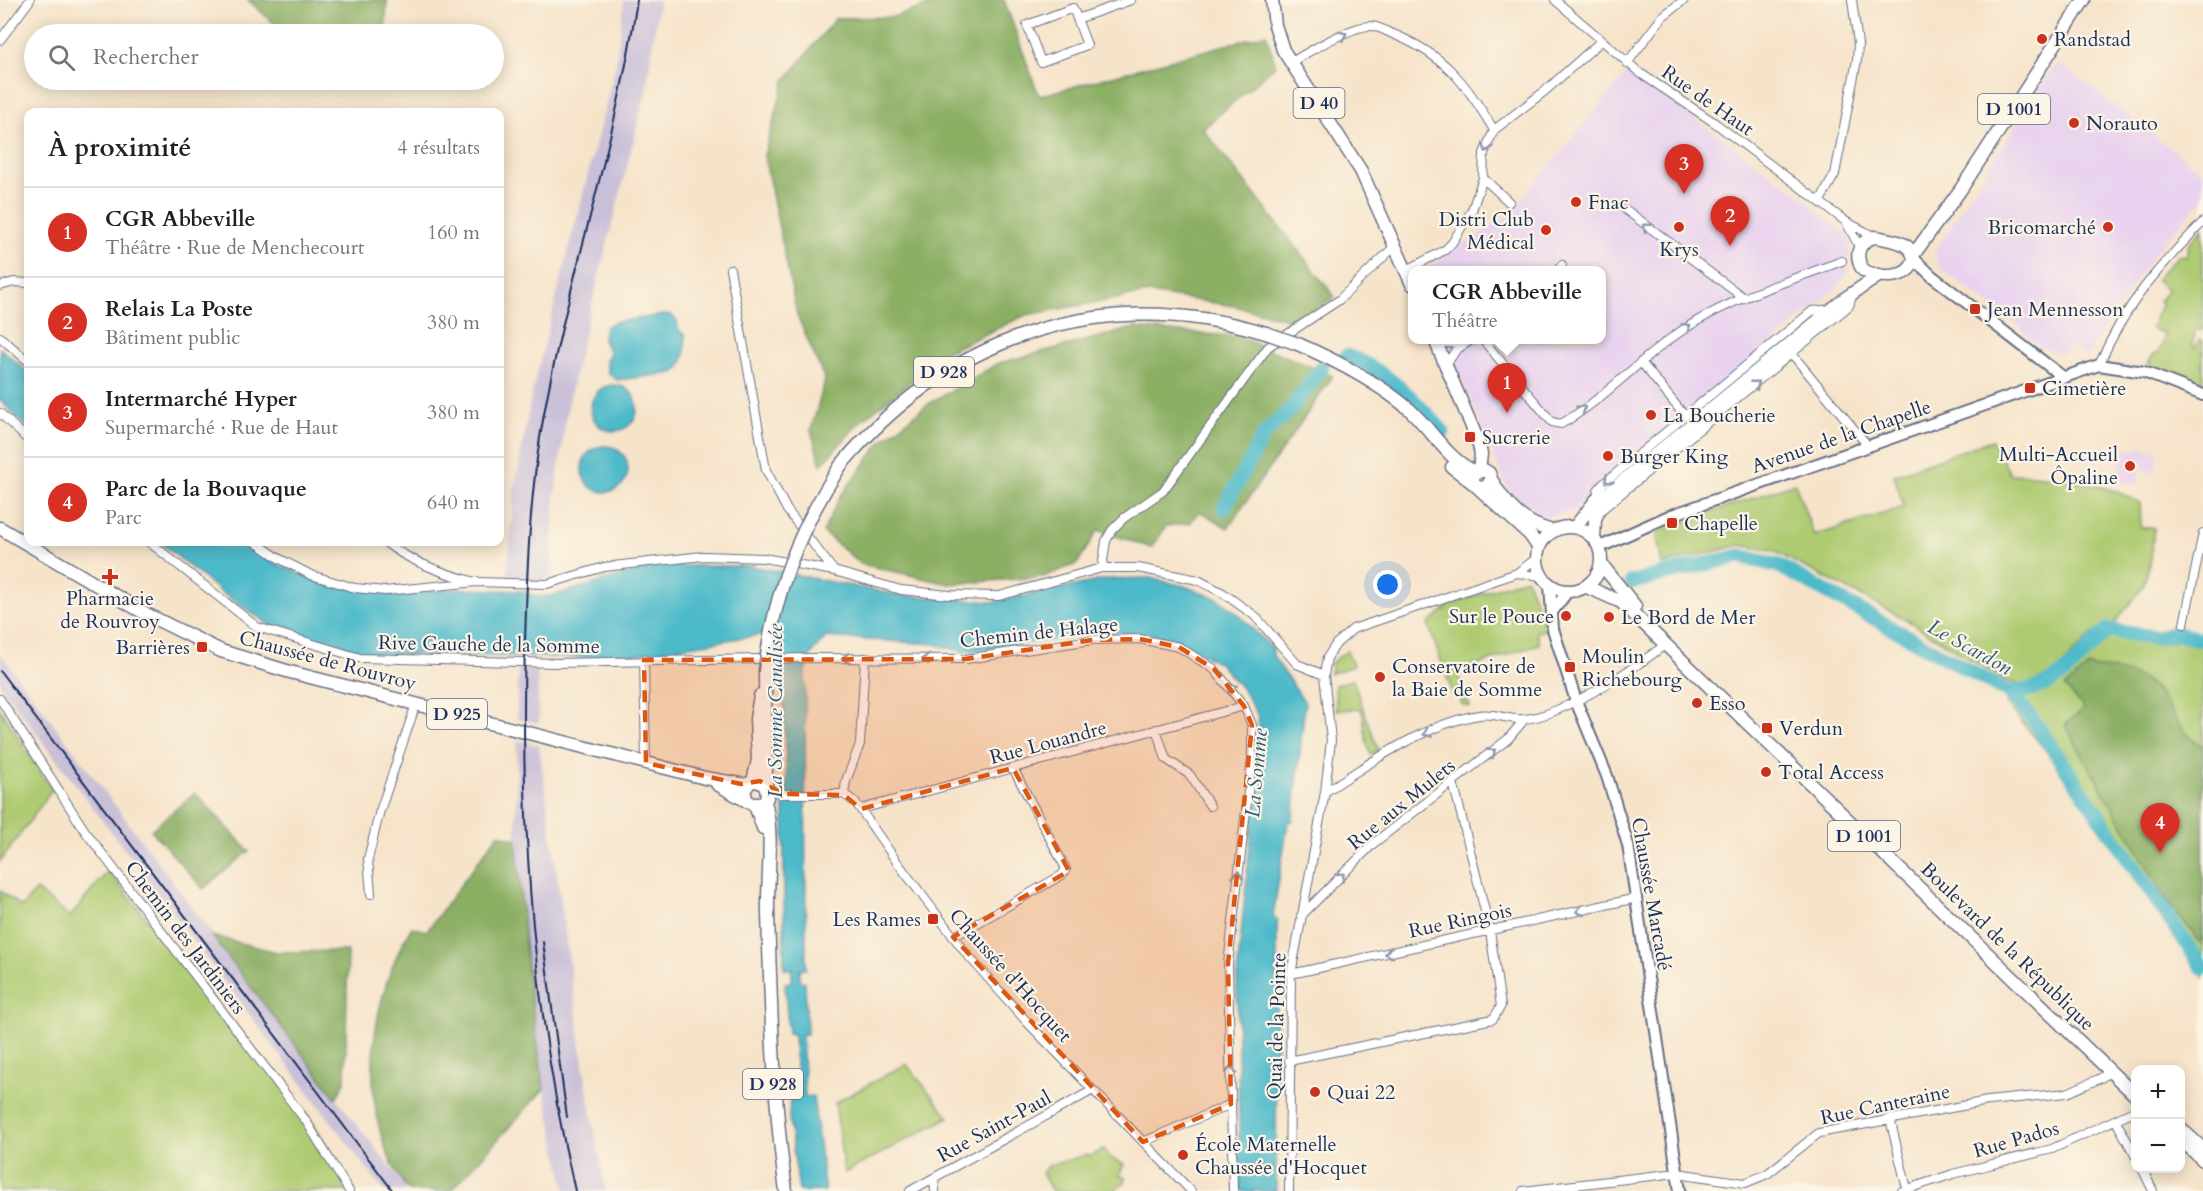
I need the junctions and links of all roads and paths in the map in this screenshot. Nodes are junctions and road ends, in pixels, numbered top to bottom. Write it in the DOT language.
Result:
graph roads {
  1 [pos="30,0"];
  2 [pos="1131,0"];
  3 [pos="1272,0"];
  4 [pos="1555,0"];
  5 [pos="1684,0"];
  6 [pos="1852,0"];
  7 [pos="2084,0"];
  8 [pos="1077,19"];
  9 [pos="0,40"];
  10 [pos="1601,41"];
  11 [pos="1291,62"];
  12 [pos="1627,63"];
  13 [pos="1494,130"];
  14 [pos="1483,178"];
  15 [pos="1820,201"];
  16 [pos="1509,202"];
  17 [pos="1626,210"];
  18 [pos="1845,221"];
  19 [pos="2203,222"];
  20 [pos="1929,229"];
  21 [pos="1875,237"];
  22 [pos="1903,244"];
  23 [pos="1395,246"];
  24 [pos="1860,248"];
  25 [pos="1914,257"];
  26 [pos="1842,261"];
  27 [pos="1415,266"];
  28 [pos="1861,267"];
  29 [pos="730,269"];
  30 [pos="1407,270"];
  31 [pos="1906,273"];
  32 [pos="1880,275"];
  33 [pos="1932,276"];
  34 [pos="24,282"];
  35 [pos="0,286"];
  36 [pos="1850,295"];
  37 [pos="1744,298"];
  38 [pos="1833,309"];
  39 [pos="0,338"];
  40 [pos="1439,344"];
  41 [pos="1461,344"];
  42 [pos="1487,344"];
  43 [pos="1792,354"];
  44 [pos="24,358"];
  45 [pos="1641,362"];
  46 [pos="1446,365"];
  47 [pos="2099,365"];
  48 [pos="2063,377"];
  49 [pos="2203,395"];
  50 [pos="0,413"];
  51 [pos="1684,415"];
  52 [pos="24,437"];
  53 [pos="1868,446"];
  54 [pos="1481,478"];
  55 [pos="1602,497"];
  56 [pos="1597,513"];
  57 [pos="1575,527"];
  58 [pos="0,528"];
  59 [pos="1553,531"];
  60 [pos="2203,533"];
  61 [pos="24,542"];
  62 [pos="1597,543"];
  63 [pos="31,546"];
  64 [pos="154,546"];
  65 [pos="261,546"];
  66 [pos="391,546"];
  67 [pos="1538,553"];
  68 [pos="1602,565"];
  69 [pos="1102,568"];
  70 [pos="834,571"];
  71 [pos="1517,573"];
  72 [pos="1545,581"];
  73 [pos="477,582"];
  74 [pos="1587,587"];
  75 [pos="1568,591"];
  76 [pos="1552,612"];
  77 [pos="2184,624"];
  78 [pos="1665,645"];
  79 [pos="827,658"];
  80 [pos="865,658"];
  81 [pos="644,660"];
  82 [pos="765,671"];
  83 [pos="1324,675"];
  84 [pos="0,699"];
  85 [pos="1576,701"];
  86 [pos="416,704"];
  87 [pos="1245,705"];
  88 [pos="1524,720"];
  89 [pos="1156,729"];
  90 [pos="646,763"];
  91 [pos="1013,768"];
  92 [pos="705,778"];
  93 [pos="1453,782"];
  94 [pos="750,783"];
  95 [pos="1324,792"];
  96 [pos="844,795"];
  97 [pos="761,796"];
  98 [pos="1210,806"];
  99 [pos="861,809"];
  100 [pos="371,894"];
  101 [pos="1637,898"];
  102 [pos="1300,917"];
  103 [pos="1490,931"];
  104 [pos="953,937"];
  105 [pos="1291,974"];
  106 [pos="1289,1061"];
  107 [pos="2110,1071"];
  108 [pos="2131,1080"];
  109 [pos="1094,1090"];
  110 [pos="2131,1091"];
  111 [pos="1231,1104"];
  112 [pos="2131,1113"];
  113 [pos="1890,1119"];
  114 [pos="2116,1121"];
  115 [pos="2185,1132"];
  116 [pos="1143,1142"];
  117 [pos="2185,1143"];
  118 [pos="2131,1148"];
  119 [pos="2203,1149"];
  120 [pos="2203,1160"];
  121 [pos="1677,1173"];
  122 [pos="2144,1173"];
  123 [pos="934,1178"];
  124 [pos="1905,1190"];
  125 [pos="349,1191"];
  126 [pos="786,1191"];
  127 [pos="910,1191"];
  128 [pos="935,1191"];
  129 [pos="1191,1191"];
  130 [pos="1233,1191"];
  131 [pos="1289,1191"];
  132 [pos="1523,1191"];
  133 [pos="1680,1191"];
  134 [pos="2153,1191"];
  1 -- 9 [label="street"];
  2 -- 8 [label="street"];
  3 -- 11 [label="main road, D 40"];
  4 -- 10 [label="street, Rue de Haut"];
  5 -- 12 [label="street"];
  6 -- 15 [label="street"];
  7 -- 20 [label="main road, D 1001"];
  8 -- 8 [label="street"];
  10 -- 12 [label="street, Rue de Haut"];
  10 -- 13 [label="street"];
  11 -- 13 [label="street, one-way"];
  11 -- 23 [label="main road, D 40"];
  12 -- 15 [label="street, Rue de Haut"];
  13 -- 14 [label="street, one-way"];
  14 -- 16 [label="street"];
  14 -- 27 [label="street"];
  15 -- 18 [label="street, Rue de Haut"];
  37 -- 17 [label="street, one-way"];
  18 -- 21 [label="street, Rue de Haut"];
  18 -- 24 [label="street, Rue de Haut"];
  19 -- 47 [label="street"];
  20 -- 22 [label="main road, D 1001"];
  20 -- 25 [label="main road"];
  21 -- 22 [label="main road"];
  21 -- 24 [label="main road"];
  22 -- 25 [label="main road"];
  23 -- 30 [label="main road, D 40"];
  23 -- 69 [label="street"];
  24 -- 28 [label="main road"];
  25 -- 31 [label="main road"];
  25 -- 33 [label="street"];
  26 -- 37 [label="street"];
  28 -- 32 [label="main road"];
  28 -- 36 [label="main road"];
  29 -- 70 [label="street"];
  31 -- 32 [label="main road"];
  31 -- 33 [label="street"];
  32 -- 36 [label="main road"];
  33 -- 48 [label="street"];
  34 -- 35 [label="street"];
  36 -- 38 [label="main road"];
  36 -- 43 [label="street"];
  45 -- 37 [label="street, one-way"];
  38 -- 51 [label="street"];
  38 -- 55 [label="main road"];
  39 -- 44 [label="street"];
  40 -- 46 [label="main road"];
  41 -- 46 [label="street"];
  42 -- 45 [label="street, one-way"];
  43 -- 53 [label="street"];
  56 -- 43 [label="street, one-way"];
  45 -- 51 [label="street"];
  46 -- 54 [label="main road"];
  47 -- 48 [label="street, Avenue de la Chapelle"];
  47 -- 49 [label="street"];
  48 -- 53 [label="street, Avenue de la Chapelle"];
  50 -- 52 [label="street"];
  51 -- 55 [label="street, one-way"];
  53 -- 62 [label="street, Avenue de la Chapelle"];
  54 -- 59 [label="main road, D 928"];
  54 -- 67 [label="main road, D 928"];
  54 -- 82 [label="main road, D 928, bridge"];
  55 -- 56 [label="main road"];
  55 -- 57 [label="main road"];
  56 -- 62 [label="main road"];
  57 -- 59 [label="main road"];
  57 -- 62 [label="main road"];
  58 -- 61 [label="main road, Chaussée de Rouvroy / D 925"];
  59 -- 67 [label="main road"];
  60 -- 77 [label="street"];
  62 -- 68 [label="main road"];
  63 -- 86 [label="main road, Chaussée de Rouvroy / D 925"];
  64 -- 81 [label="street, Rive Gauche de la Somme"];
  65 -- 73 [label="street"];
  66 -- 73 [label="street"];
  67 -- 71 [label="street"];
  67 -- 72 [label="main road"];
  68 -- 74 [label="main road"];
  68 -- 108 [label="main road, Boulevard de la République / D 1001"];
  69 -- 70 [label="street"];
  69 -- 83 [label="street"];
  70 -- 73 [label="street"];
  71 -- 72 [label="street"];
  71 -- 83 [label="street"];
  72 -- 75 [label="main road"];
  72 -- 76 [label="street, Chaussée Marcadé"];
  74 -- 75 [label="main road"];
  74 -- 78 [label="main road, Boulevard de la République / D 1001"];
  75 -- 76 [label="street"];
  76 -- 85 [label="street, Chaussée Marcadé"];
  78 -- 85 [label="street"];
  78 -- 107 [label="main road, Boulevard de la République / D 1001"];
  80 -- 79 [label="street, Chemin de Halage, one-way"];
  79 -- 81 [label="street, Rive Gauche de la Somme"];
  87 -- 80 [label="street, Chemin de Halage, one-way"];
  80 -- 96 [label="street"];
  81 -- 90 [label="street"];
  82 -- 94 [label="main road, D 928"];
  82 -- 97 [label="main road, D 928"];
  83 -- 95 [label="street, Quai de la Pointe"];
  84 -- 125 [label="street, Chemin des Jardiniers"];
  85 -- 88 [label="street"];
  85 -- 101 [label="street, Chaussée Marcadé"];
  86 -- 90 [label="main road, Chaussée de Rouvroy / D 925"];
  86 -- 100 [label="street"];
  87 -- 89 [label="street, Rue Louandre"];
  111 -- 87 [label="street, Chemin de Halage, one-way"];
  93 -- 88 [label="street, Rue aux Mulets, one-way"];
  88 -- 95 [label="street, one-way"];
  89 -- 91 [label="street, Rue Louandre"];
  89 -- 98 [label="street"];
  90 -- 92 [label="main road, Chaussée de Rouvroy / D 925"];
  91 -- 99 [label="street, Rue Louandre"];
  91 -- 104 [label="street"];
  92 -- 94 [label="main road, Chaussée de Rouvroy / D 925"];
  92 -- 97 [label="main road, Chaussée de Rouvroy / D 925"];
  102 -- 93 [label="street, Rue aux Mulets, one-way"];
  93 -- 103 [label="street"];
  94 -- 97 [label="main road, Chaussée de Rouvroy"];
  94 -- 97 [label="main road"];
  95 -- 102 [label="street, Quai de la Pointe"];
  96 -- 97 [label="street"];
  96 -- 99 [label="street, Chaussée d'Hocquet"];
  97 -- 126 [label="main road, D 928"];
  99 -- 104 [label="street, Chaussée d'Hocquet"];
  101 -- 103 [label="street, Rue Ringois, one-way"];
  101 -- 121 [label="street, Chaussée Marcadé"];
  102 -- 105 [label="street, Quai de la Pointe"];
  103 -- 105 [label="street, Rue Ringois, one-way"];
  103 -- 106 [label="street"];
  104 -- 109 [label="street, Chaussée d'Hocquet"];
  105 -- 106 [label="street, Quai de la Pointe"];
  106 -- 131 [label="street, Quai de la Pointe"];
  107 -- 110 [label="main road, Boulevard de la République / D 1001"];
  107 -- 113 [label="street, Rue Canteraine"];
  109 -- 116 [label="street, Chaussée d'Hocquet"];
  109 -- 123 [label="street, Rue Saint-Paul"];
  111 -- 116 [label="street"];
  111 -- 130 [label="street, Chemin de Halage"];
  112 -- 114 [label="street, Rue Pados"];
  113 -- 121 [label="street, Rue Canteraine"];
  113 -- 124 [label="street"];
  114 -- 118 [label="street"];
  114 -- 124 [label="street, Rue Pados"];
  115 -- 119 [label="main road"];
  116 -- 129 [label="street, Chaussée d'Hocquet"];
  117 -- 120 [label="main road"];
  121 -- 132 [label="street, Rue Canteraine"];
  121 -- 133 [label="street, Chaussée Marcadé"];
  122 -- 134 [label="street"];
  123 -- 127 [label="street, Rue Saint-Paul"];
  123 -- 128 [label="street"];
}
